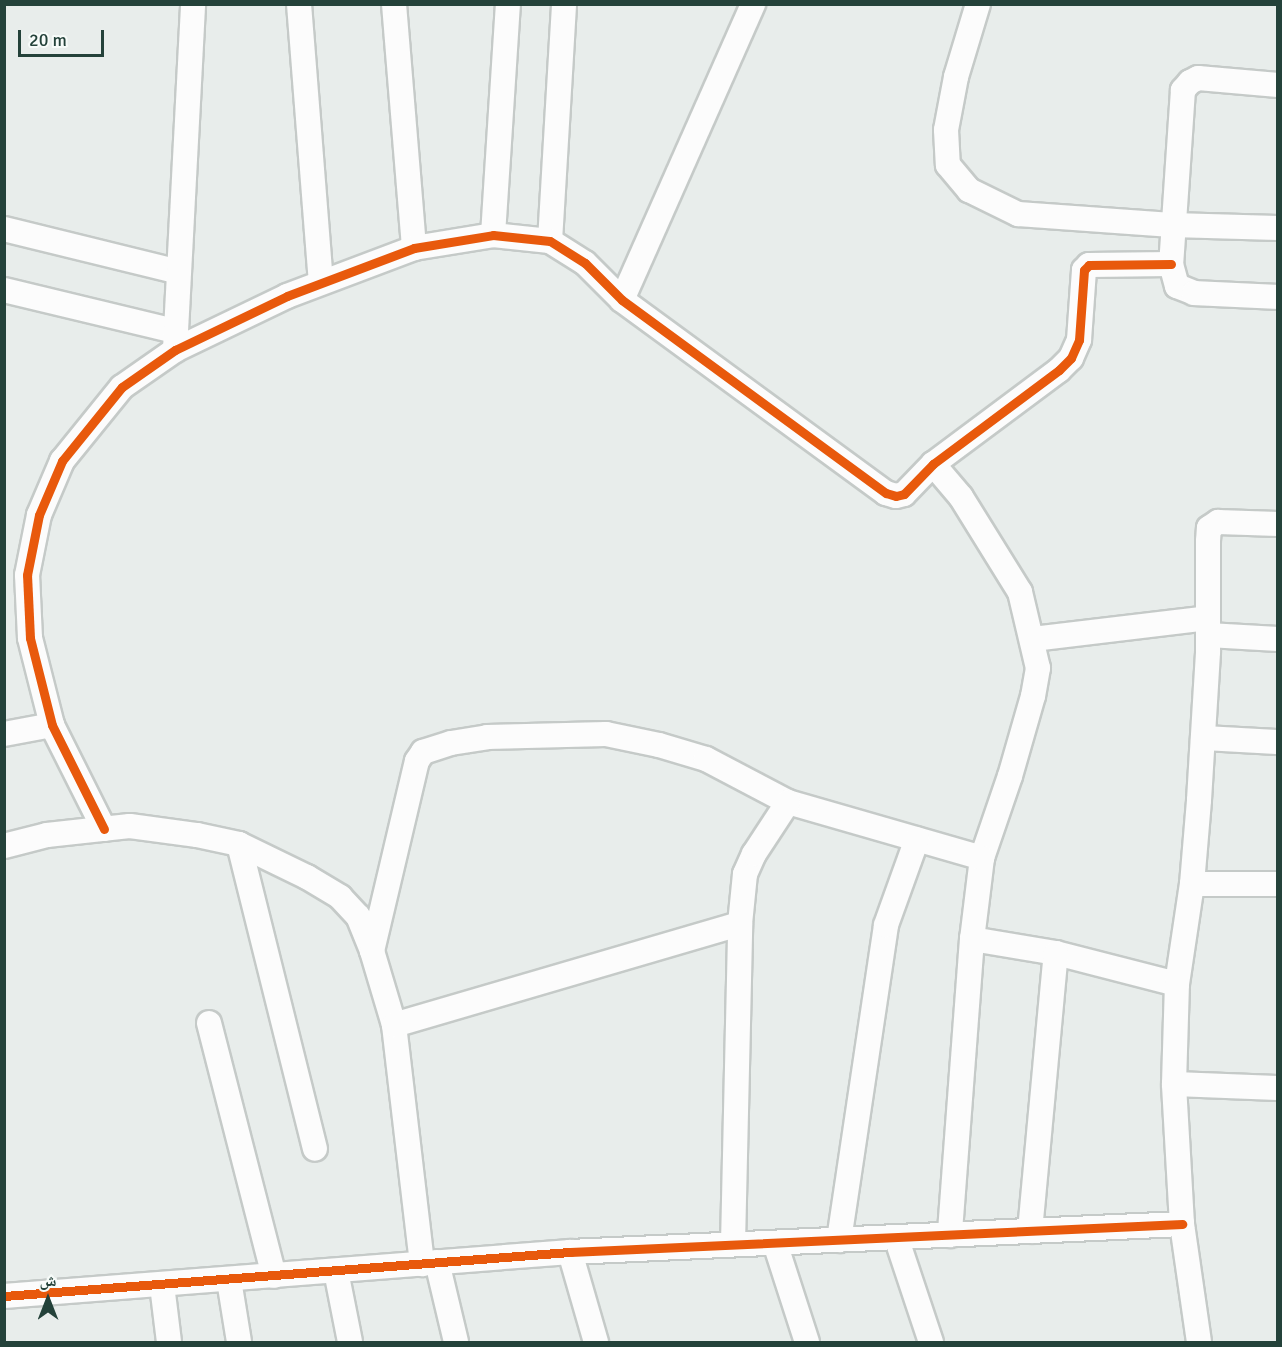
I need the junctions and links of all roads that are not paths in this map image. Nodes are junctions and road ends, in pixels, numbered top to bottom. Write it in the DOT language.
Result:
graph roads {
  1 [pos="193,4"];
  2 [pos="299,4"];
  3 [pos="394,4"];
  4 [pos="508,4"];
  5 [pos="564,4"];
  6 [pos="753,4"];
  7 [pos="978,4"];
  8 [pos="1278,86"];
  9 [pos="1172,225"];
  10 [pos="1278,228"];
  11 [pos="4,229"];
  12 [pos="493,235"];
  13 [pos="550,241"];
  14 [pos="414,248"];
  15 [pos="1171,264"];
  16 [pos="179,272"];
  17 [pos="321,282"];
  18 [pos="4,290"];
  19 [pos="1278,297"];
  20 [pos="622,300"];
  21 [pos="175,340"];
  22 [pos="933,464"];
  23 [pos="1278,524"];
  24 [pos="1208,627"];
  25 [pos="1033,639"];
  26 [pos="1278,639"];
  27 [pos="52,726"];
  28 [pos="4,734"];
  29 [pos="1203,738"];
  30 [pos="1278,742"];
  31 [pos="788,802"];
  32 [pos="104,829"];
  33 [pos="917,839"];
  34 [pos="239,844"];
  35 [pos="4,846"];
  36 [pos="982,858"];
  37 [pos="1192,884"];
  38 [pos="1278,884"];
  39 [pos="740,924"];
  40 [pos="972,939"];
  41 [pos="372,951"];
  42 [pos="1056,953"];
  43 [pos="1178,984"];
  44 [pos="209,1023"];
  45 [pos="394,1025"];
  46 [pos="1174,1084"];
  47 [pos="1278,1088"];
  48 [pos="315,1149"];
  49 [pos="1182,1224"];
  50 [pos="1030,1231"];
  51 [pos="950,1234"];
  52 [pos="896,1237"];
  53 [pos="839,1240"];
  54 [pos="775,1243"];
  55 [pos="733,1244"];
  56 [pos="570,1252"];
  57 [pos="430,1263"];
  58 [pos="336,1270"];
  59 [pos="273,1276"];
  60 [pos="229,1281"];
  61 [pos="162,1285"];
  62 [pos="4,1296"];
  63 [pos="169,1342"];
  64 [pos="239,1342"];
  65 [pos="350,1342"];
  66 [pos="456,1342"];
  67 [pos="596,1342"];
  68 [pos="807,1342"];
  69 [pos="931,1342"];
  70 [pos="1199,1342"];
  1 -- 16 [label="street"];
  2 -- 17 [label="street"];
  3 -- 14 [label="street"];
  4 -- 12 [label="street"];
  5 -- 13 [label="street"];
  6 -- 20 [label="street"];
  7 -- 9 [label="street"];
  8 -- 9 [label="street"];
  9 -- 10 [label="street"];
  9 -- 15 [label="street"];
  11 -- 16 [label="street"];
  12 -- 13 [label="street"];
  12 -- 14 [label="street"];
  13 -- 20 [label="street"];
  14 -- 17 [label="street"];
  15 -- 19 [label="street"];
  15 -- 22 [label="street"];
  16 -- 21 [label="street"];
  17 -- 21 [label="street"];
  18 -- 21 [label="street"];
  20 -- 22 [label="street"];
  21 -- 27 [label="street"];
  22 -- 25 [label="street"];
  23 -- 24 [label="street"];
  24 -- 25 [label="street"];
  24 -- 26 [label="street"];
  24 -- 29 [label="street"];
  25 -- 36 [label="street"];
  27 -- 28 [label="street"];
  27 -- 32 [label="street"];
  29 -- 30 [label="street"];
  29 -- 37 [label="street"];
  31 -- 33 [label="street"];
  31 -- 39 [label="street"];
  31 -- 41 [label="street"];
  32 -- 34 [label="street"];
  32 -- 35 [label="street"];
  33 -- 36 [label="street"];
  33 -- 53 [label="street"];
  34 -- 41 [label="street"];
  34 -- 48 [label="street"];
  36 -- 40 [label="street"];
  37 -- 38 [label="street"];
  37 -- 43 [label="street"];
  39 -- 45 [label="street"];
  39 -- 55 [label="street"];
  40 -- 42 [label="street"];
  40 -- 51 [label="street"];
  41 -- 45 [label="street"];
  42 -- 43 [label="street"];
  42 -- 50 [label="street"];
  43 -- 46 [label="street"];
  44 -- 59 [label="street"];
  45 -- 57 [label="street"];
  46 -- 47 [label="street"];
  46 -- 49 [label="street"];
  49 -- 50 [label="street"];
  49 -- 70 [label="street"];
  50 -- 51 [label="street"];
  51 -- 52 [label="street"];
  52 -- 53 [label="street"];
  52 -- 69 [label="street"];
  53 -- 54 [label="street"];
  54 -- 55 [label="street"];
  54 -- 68 [label="street"];
  55 -- 56 [label="street"];
  56 -- 57 [label="street"];
  56 -- 67 [label="street"];
  57 -- 58 [label="street"];
  57 -- 66 [label="street"];
  58 -- 59 [label="street"];
  58 -- 65 [label="street"];
  59 -- 60 [label="street"];
  60 -- 61 [label="street"];
  60 -- 64 [label="street"];
  61 -- 62 [label="street"];
  61 -- 63 [label="street"];
}
